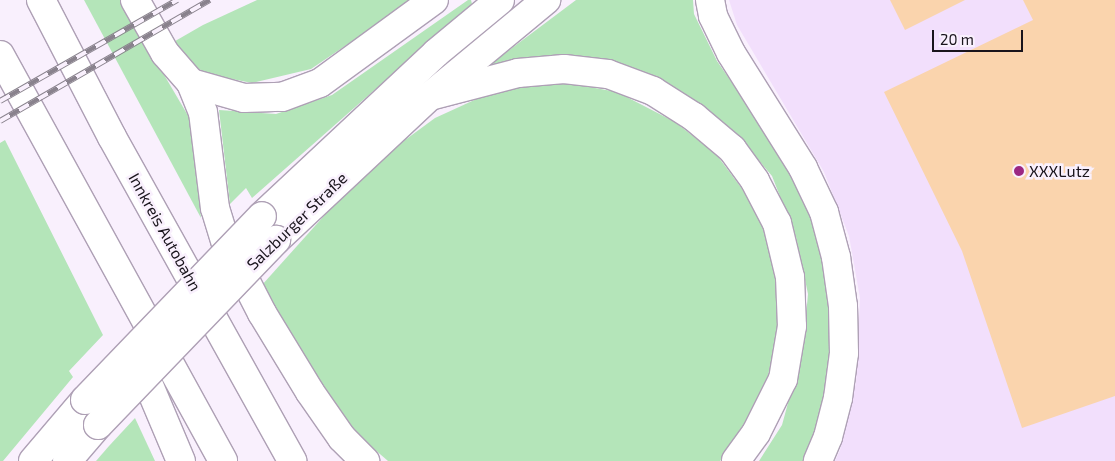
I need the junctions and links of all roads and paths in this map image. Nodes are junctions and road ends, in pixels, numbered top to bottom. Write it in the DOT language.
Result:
graph roads {
  1 [pos="41,0"];
  2 [pos="135,0"];
  3 [pos="434,0"];
  4 [pos="500,0"];
  5 [pos="546,0"];
  6 [pos="710,0"];
  7 [pos="0,54"];
  8 [pos="191,83"];
  9 [pos="430,96"];
  10 [pos="132,298"];
  11 [pos="33,461"];
  12 [pos="67,461"];
  13 [pos="181,461"];
  14 [pos="222,461"];
  15 [pos="292,461"];
  16 [pos="365,461"];
  17 [pos="736,461"];
  18 [pos="818,461"];
  1 -- 15 [label="main road, Innkreis Autobahn"];
  2 -- 8 [label="main road"];
  3 -- 8 [label="main road"];
  4 -- 11 [label="main road, Salzburger Straße, bridge"];
  5 -- 9 [label="main road, Salzburger Straße"];
  6 -- 18 [label="main road"];
  7 -- 10 [label="main road"];
  8 -- 16 [label="main road"];
  9 -- 12 [label="main road, Salzburger Straße, bridge"];
  9 -- 17 [label="main road"];
  10 -- 13 [label="main road"];
  10 -- 14 [label="main road"];
}
